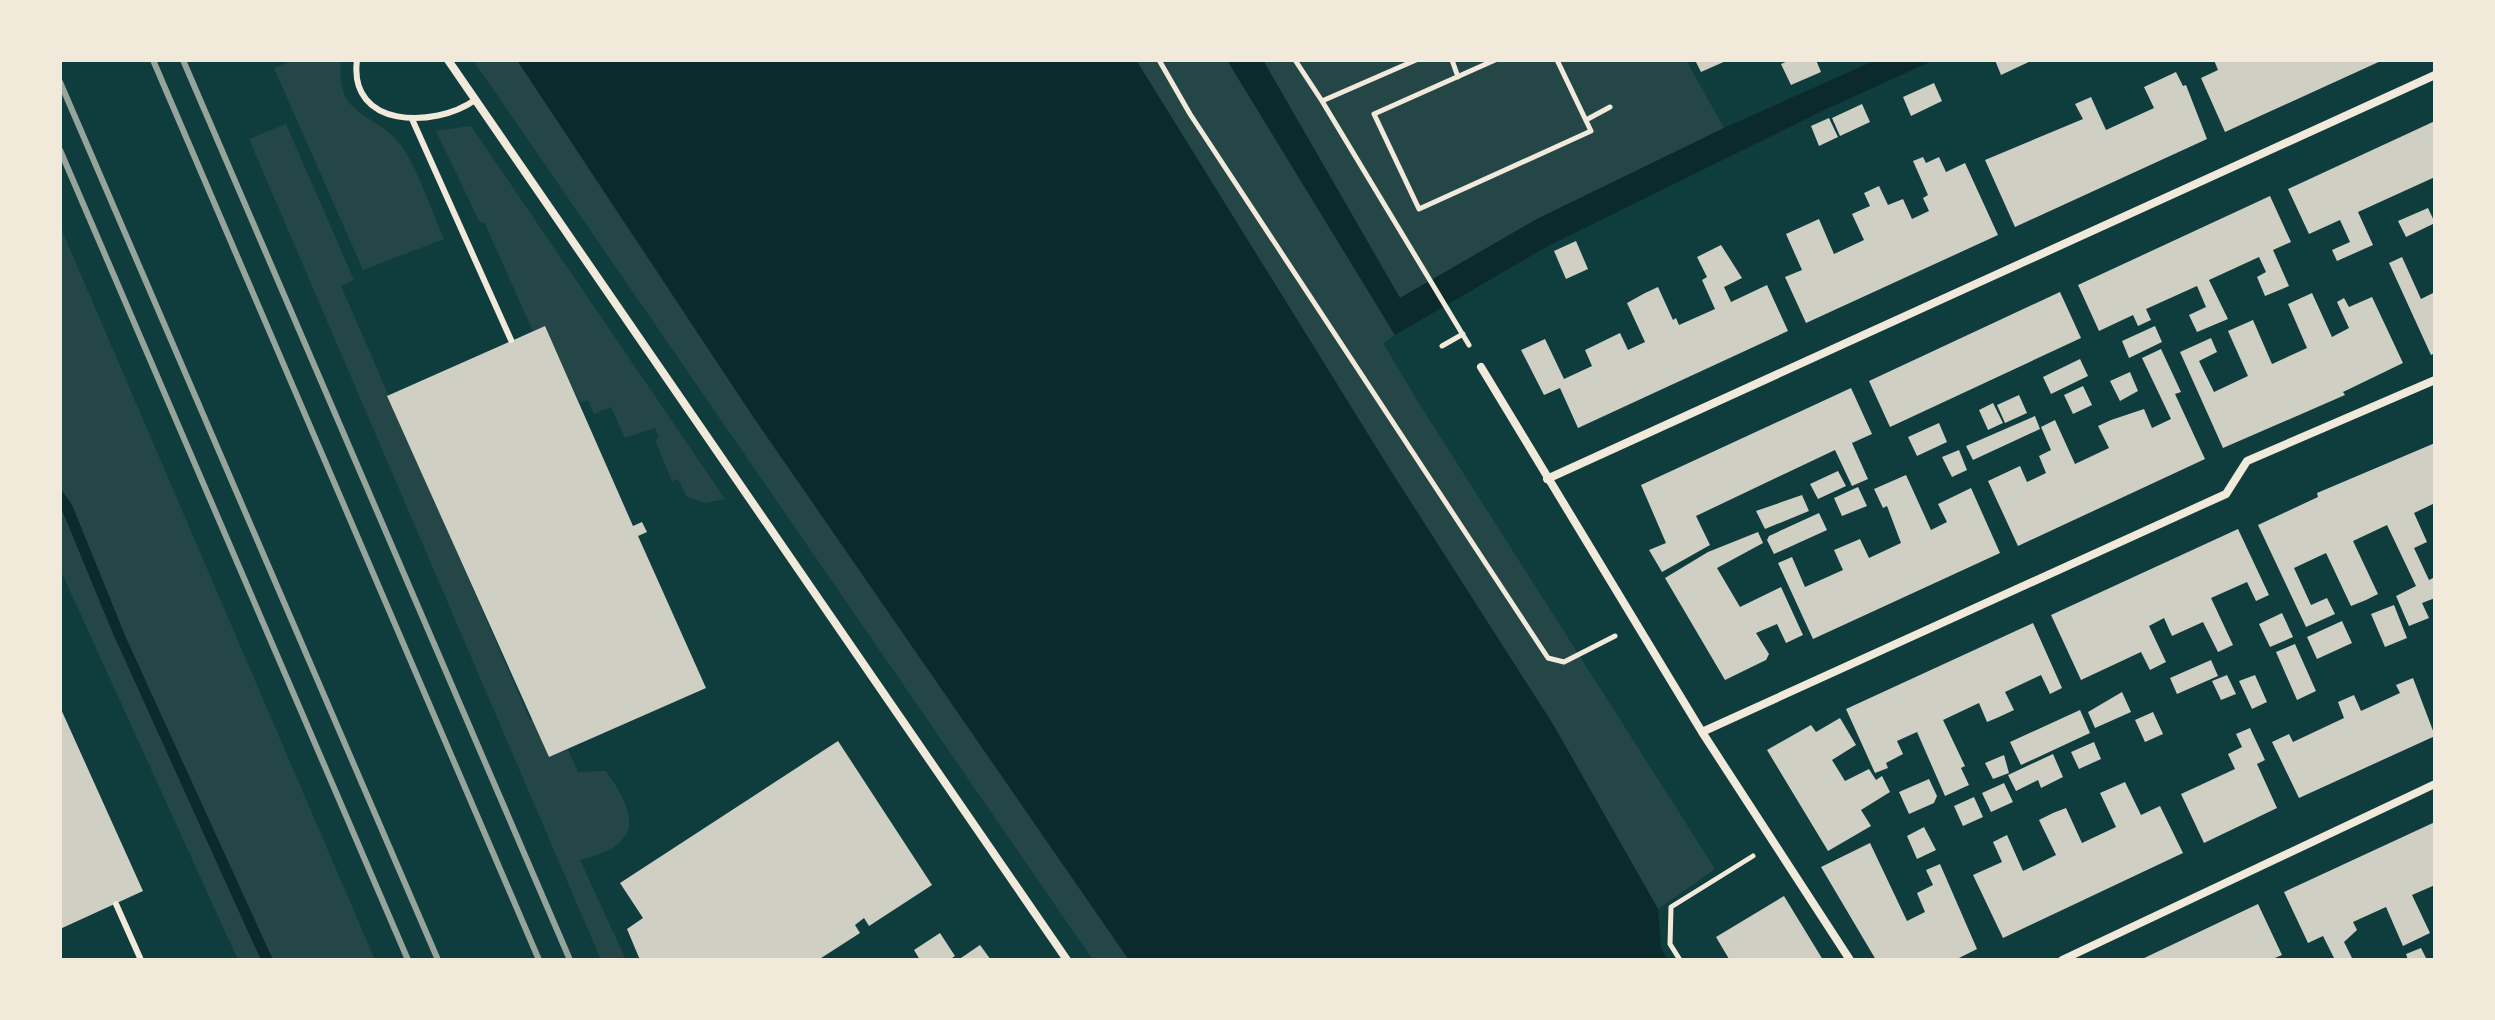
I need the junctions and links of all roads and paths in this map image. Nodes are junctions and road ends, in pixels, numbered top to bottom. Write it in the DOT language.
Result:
graph roads {
  1 [pos="357,60"];
  2 [pos="448,60"];
  3 [pos="1159,60"];
  4 [pos="1295,60"];
  5 [pos="1416,60"];
  6 [pos="1452,60"];
  7 [pos="1495,60"];
  8 [pos="1557,60"];
  9 [pos="2435,75"];
  10 [pos="1458,77"];
  11 [pos="475,100"];
  12 [pos="1322,101"];
  13 [pos="1610,107"];
  14 [pos="412,119"];
  15 [pos="1586,120"];
  16 [pos="1463,334"];
  17 [pos="511,340"];
  18 [pos="1442,346"];
  19 [pos="1481,367"];
  20 [pos="2435,380"];
  21 [pos="1547,479"];
  22 [pos="1637,624"];
  23 [pos="1702,732"];
  24 [pos="2435,784"];
  25 [pos="1775,844"];
  26 [pos="116,904"];
  27 [pos="141,960"];
  28 [pos="1067,960"];
  29 [pos="1680,960"];
  30 [pos="1850,960"];
  31 [pos="2062,960"];
  1 -- 14 [label="lane"];
  2 -- 11 [label="street"];
  3 -- 22 [label="path"];
  4 -- 12 [label="path"];
  5 -- 12 [label="path"];
  6 -- 10 [label="path"];
  7 -- 10 [label="path"];
  8 -- 15 [label="path"];
  9 -- 21 [label="street"];
  10 -- 15 [label="path"];
  11 -- 14 [label="lane"];
  11 -- 28 [label="street"];
  12 -- 16 [label="path"];
  13 -- 15 [label="path"];
  14 -- 17 [label="lane"];
  16 -- 18 [label="path"];
  16 -- 19 [label="path"];
  19 -- 21 [label="street"];
  20 -- 23 [label="street"];
  21 -- 22 [label="street"];
  22 -- 23 [label="street"];
  23 -- 25 [label="street"];
  24 -- 31 [label="street"];
  25 -- 29 [label="path"];
  25 -- 30 [label="street"];
  26 -- 27 [label="lane"];
}
